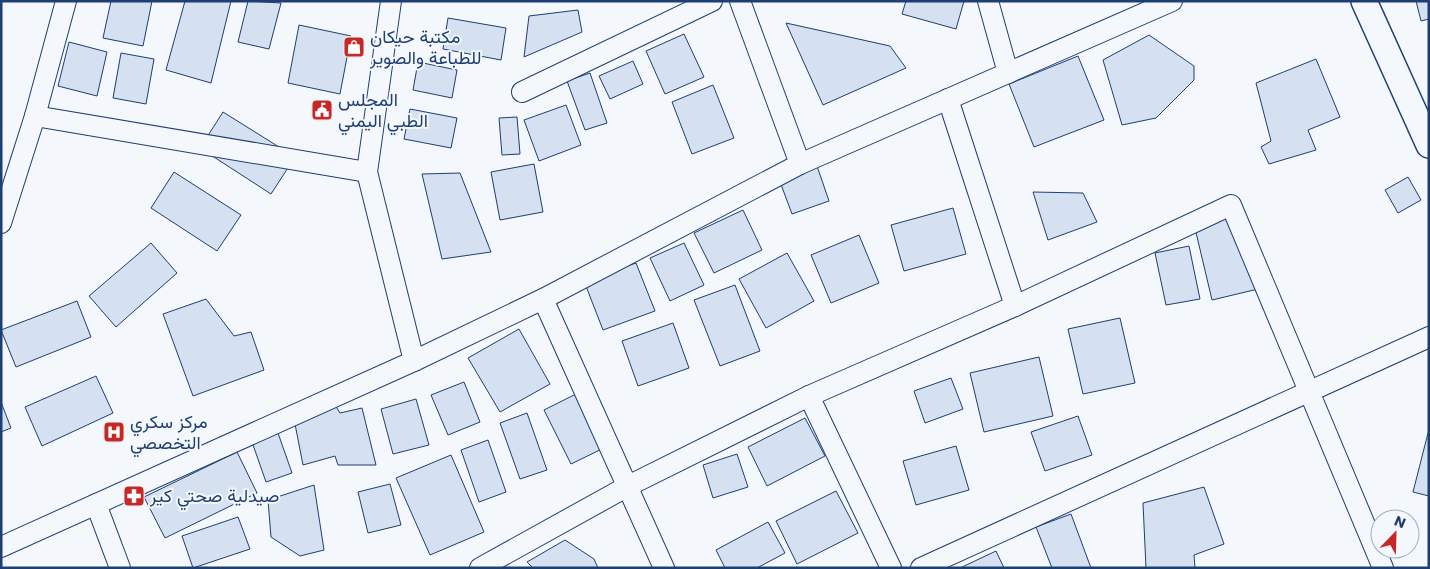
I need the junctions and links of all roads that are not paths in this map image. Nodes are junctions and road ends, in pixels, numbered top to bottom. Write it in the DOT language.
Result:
graph roads {
  1 [pos="66,1"];
  2 [pos="392,1"];
  3 [pos="712,1"];
  4 [pos="740,1"];
  5 [pos="988,1"];
  6 [pos="1172,1"];
  7 [pos="1364,1"];
  8 [pos="1008,73"];
  9 [pos="522,92"];
  10 [pos="948,99"];
  11 [pos="35,116"];
  12 [pos="1429,145"];
  13 [pos="800,164"];
  14 [pos="367,172"];
  15 [pos="1,222"];
  16 [pos="543,299"];
  17 [pos="1015,306"];
  18 [pos="1429,337"];
  19 [pos="414,361"];
  20 [pos="1309,391"];
  21 [pos="809,396"];
  22 [pos="628,486"];
  23 [pos="96,504"];
  24 [pos="1,547"];
  25 [pos="120,568"];
  26 [pos="480,568"];
  27 [pos="664,568"];
  28 [pos="891,568"];
  29 [pos="921,568"];
  30 [pos="1383,568"];
  1 -- 11 [label="street"];
  2 -- 14 [label="street"];
  3 -- 9 [label="street"];
  4 -- 13 [label="street"];
  5 -- 8 [label="street"];
  6 -- 8 [label="street"];
  7 -- 12 [label="street"];
  8 -- 10 [label="street"];
  10 -- 13 [label="street"];
  10 -- 17 [label="street"];
  11 -- 14 [label="street"];
  11 -- 15 [label="street"];
  13 -- 16 [label="street"];
  14 -- 19 [label="street"];
  16 -- 19 [label="street"];
  16 -- 22 [label="street"];
  17 -- 20 [label="street"];
  17 -- 21 [label="street"];
  18 -- 20 [label="street"];
  19 -- 23 [label="street"];
  20 -- 29 [label="street"];
  20 -- 30 [label="street"];
  21 -- 22 [label="street"];
  21 -- 28 [label="street"];
  22 -- 26 [label="street"];
  22 -- 27 [label="street"];
  23 -- 24 [label="street"];
  23 -- 25 [label="street"];
}
